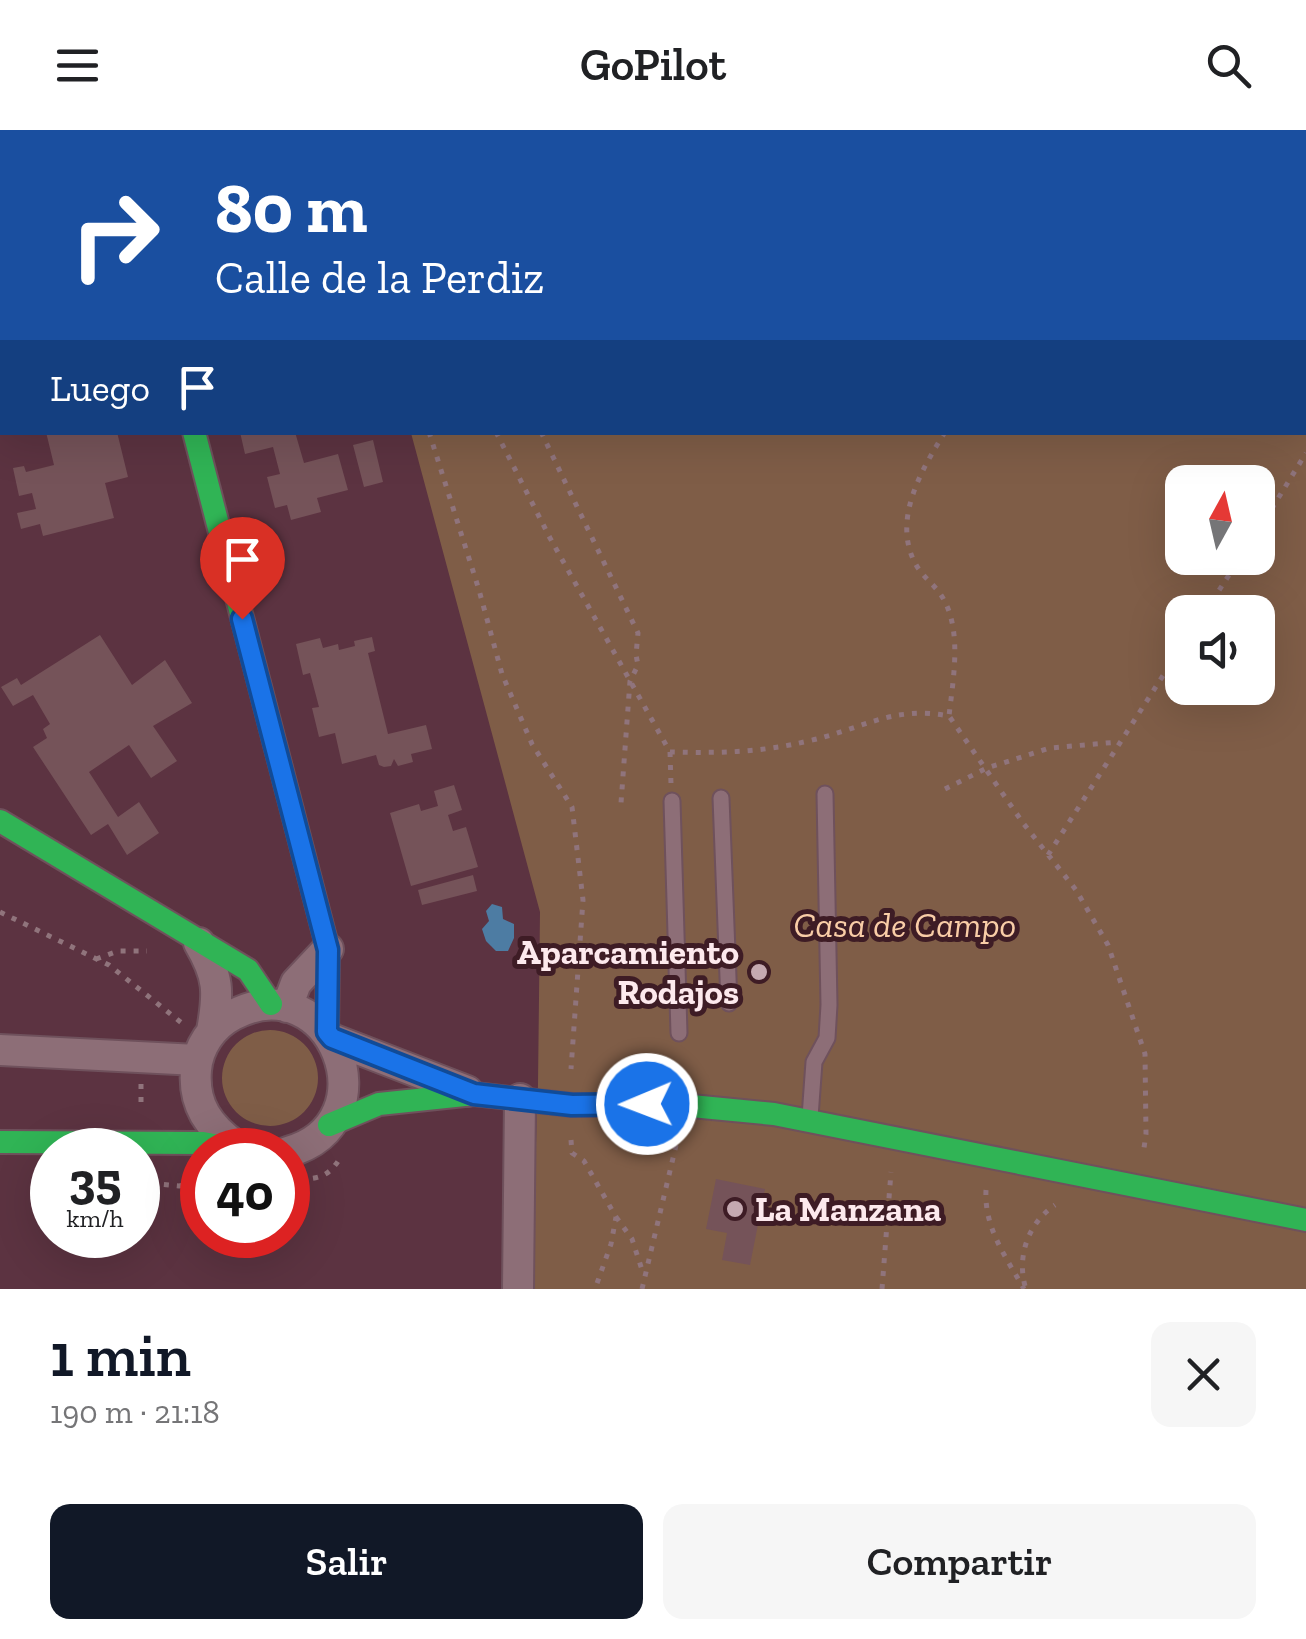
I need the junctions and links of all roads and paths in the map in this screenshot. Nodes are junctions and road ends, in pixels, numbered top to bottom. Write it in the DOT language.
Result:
graph roads {
  1 [pos="195,435"];
  2 [pos="429,435"];
  3 [pos="498,435"];
  4 [pos="542,435"];
  5 [pos="944,435"];
  6 [pos="1306,452"];
  7 [pos="1299,468"];
  8 [pos="1306,472"];
  9 [pos="1275,505"];
  10 [pos="1165,672"];
  11 [pos="630,680"];
  12 [pos="950,716"];
  13 [pos="1120,742"];
  14 [pos="670,752"];
  15 [pos="987,768"];
  16 [pos="945,789"];
  17 [pos="825,794"];
  18 [pos="721,798"];
  19 [pos="672,801"];
  20 [pos="621,803"];
  21 [pos="0,822"];
  22 [pos="1048,855"];
  23 [pos="0,912"];
  24 [pos="198,940"];
  25 [pos="328,950"];
  26 [pos="729,1003"];
  27 [pos="279,1006"];
  28 [pos="679,1033"];
  29 [pos="330,1035"];
  30 [pos="204,1045"];
  31 [pos="0,1050"];
  32 [pos="474,1094"];
  33 [pos="520,1099"];
  34 [pos="572,1105"];
  35 [pos="688,1106"];
  36 [pos="810,1121"];
  37 [pos="329,1125"];
  38 [pos="213,1128"];
  39 [pos="894,1137"];
  40 [pos="0,1142"];
  41 [pos="310,1142"];
  42 [pos="180,1143"];
  43 [pos="977,1154"];
  44 [pos="1071,1174"];
  45 [pos="1138,1188"];
  46 [pos="616,1217"];
  47 [pos="1306,1220"];
  48 [pos="644,1276"];
  49 [pos="518,1289"];
  50 [pos="595,1289"];
  51 [pos="642,1289"];
  52 [pos="882,1289"];
  53 [pos="1025,1289"];
  1 -- 25 [label="street"];
  2 -- 34 [label="path"];
  3 -- 11 [label="path"];
  4 -- 11 [label="path"];
  5 -- 12 [label="path"];
  6 -- 7 [label="path"];
  7 -- 8 [label="path"];
  7 -- 9 [label="path"];
  10 -- 13 [label="path"];
  11 -- 14 [label="path"];
  11 -- 20 [label="path"];
  12 -- 14 [label="path"];
  12 -- 15 [label="path"];
  13 -- 15 [label="path"];
  13 -- 22 [label="path"];
  14 -- 19 [label="path"];
  15 -- 16 [label="path"];
  15 -- 22 [label="path"];
  17 -- 36 [label="lane"];
  18 -- 26 [label="lane"];
  19 -- 28 [label="lane"];
  21 -- 24 [label="street"];
  22 -- 45 [label="path"];
  23 -- 30 [label="path"];
  24 -- 27 [label="street"];
  24 -- 30 [label="street"];
  25 -- 27 [label="street"];
  25 -- 29 [label="street"];
  27 -- 29 [label="street"];
  27 -- 30 [label="street"];
  29 -- 32 [label="street"];
  29 -- 37 [label="street"];
  30 -- 31 [label="street"];
  30 -- 38 [label="street"];
  32 -- 33 [label="street"];
  32 -- 37 [label="street"];
  33 -- 34 [label="street"];
  33 -- 49 [label="street"];
  34 -- 35 [label="street"];
  34 -- 46 [label="path"];
  35 -- 36 [label="street"];
  35 -- 48 [label="path"];
  36 -- 39 [label="street"];
  37 -- 41 [label="street"];
  39 -- 43 [label="street"];
  39 -- 52 [label="path"];
  40 -- 42 [label="street"];
  43 -- 44 [label="street"];
  43 -- 53 [label="path"];
  44 -- 45 [label="street"];
  44 -- 53 [label="path"];
  45 -- 47 [label="street"];
  46 -- 48 [label="path"];
  46 -- 50 [label="path"];
  48 -- 51 [label="path"];
}
